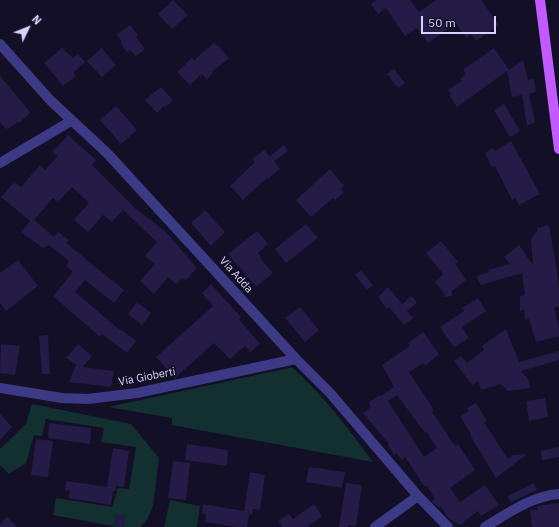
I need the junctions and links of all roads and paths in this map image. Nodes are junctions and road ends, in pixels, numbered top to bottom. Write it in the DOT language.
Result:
graph roads {
  1 [pos="540,0"];
  2 [pos="0,44"];
  3 [pos="71,121"];
  4 [pos="559,149"];
  5 [pos="0,163"];
  6 [pos="296,359"];
  7 [pos="0,388"];
  8 [pos="559,494"];
  9 [pos="418,496"];
  10 [pos="375,527"];
  11 [pos="448,527"];
  12 [pos="485,527"];
  1 -- 4 [label="main road"];
  2 -- 3 [label="street, Via Adda"];
  3 -- 5 [label="street"];
  3 -- 6 [label="street, Via Adda"];
  6 -- 7 [label="street, Via Gioberti"];
  6 -- 9 [label="street, Via Adda"];
  8 -- 12 [label="street"];
  9 -- 10 [label="street"];
  9 -- 11 [label="street, Via Adda"];
}
